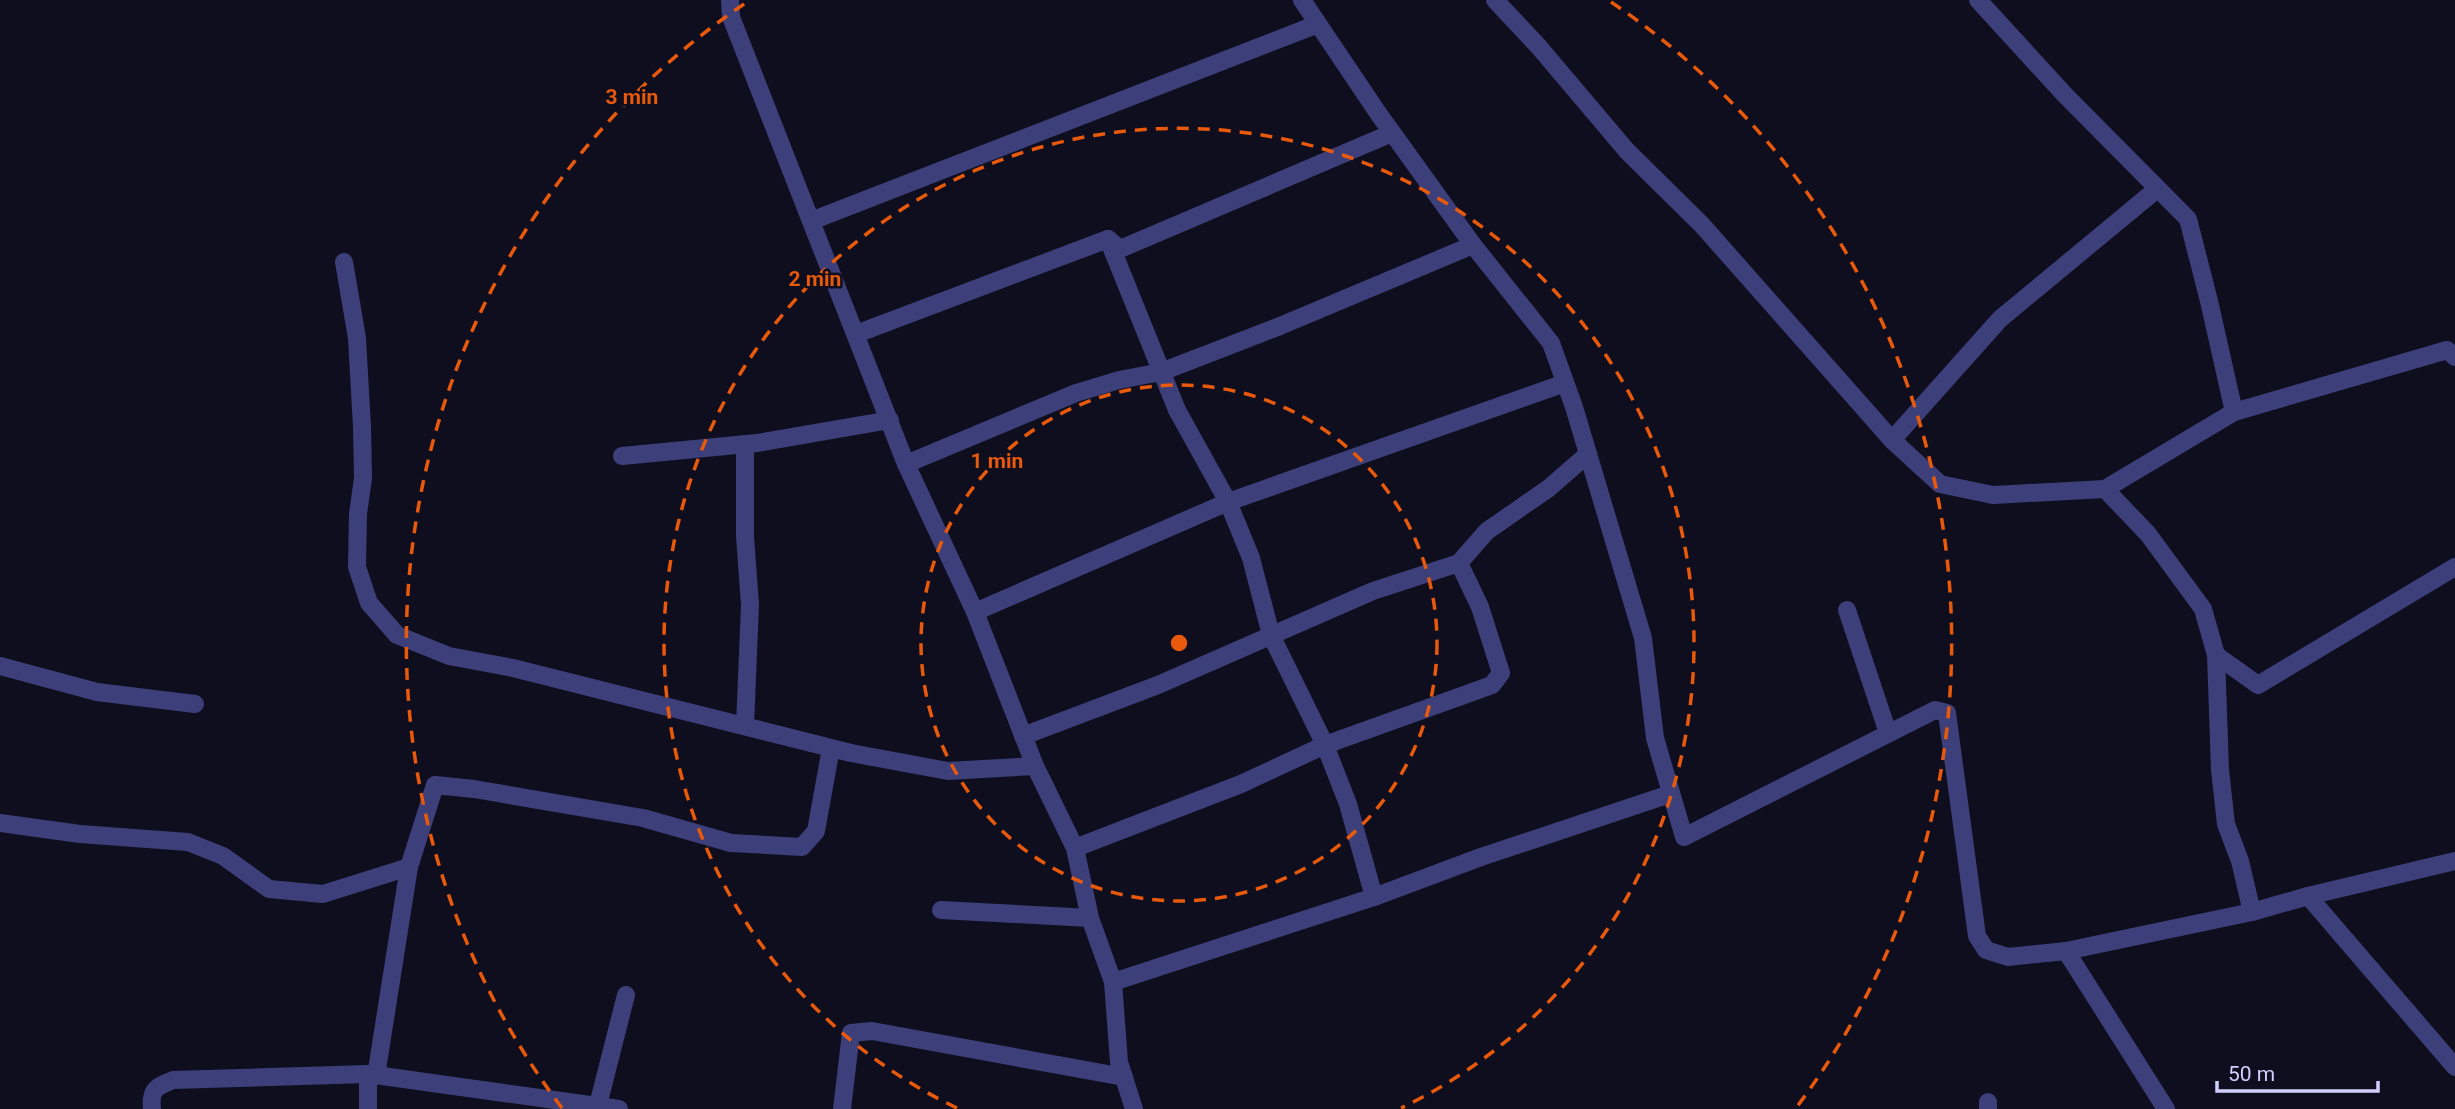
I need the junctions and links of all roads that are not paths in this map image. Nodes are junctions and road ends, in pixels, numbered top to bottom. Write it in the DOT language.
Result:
graph roads {
  1 [pos="730,0"];
  2 [pos="1302,0"];
  3 [pos="1495,0"];
  4 [pos="1978,0"];
  5 [pos="1318,24"];
  6 [pos="1392,133"];
  7 [pos="2157,189"];
  8 [pos="811,221"];
  9 [pos="1108,239"];
  10 [pos="1473,245"];
  11 [pos="344,262"];
  12 [pos="856,334"];
  13 [pos="2455,357"];
  14 [pos="1161,372"];
  15 [pos="1565,383"];
  16 [pos="2234,412"];
  17 [pos="890,420"];
  18 [pos="1892,440"];
  19 [pos="745,444"];
  20 [pos="1588,454"];
  21 [pos="622,456"];
  22 [pos="906,464"];
  23 [pos="2105,489"];
  24 [pos="1228,502"];
  25 [pos="1460,563"];
  26 [pos="2455,567"];
  27 [pos="1847,610"];
  28 [pos="975,612"];
  29 [pos="1271,635"];
  30 [pos="2216,655"];
  31 [pos="0,666"];
  32 [pos="195,704"];
  33 [pos="745,726"];
  34 [pos="1888,733"];
  35 [pos="1023,736"];
  36 [pos="1325,745"];
  37 [pos="831,748"];
  38 [pos="1035,766"];
  39 [pos="1670,794"];
  40 [pos="0,823"];
  41 [pos="1075,848"];
  42 [pos="2455,861"];
  43 [pos="409,867"];
  44 [pos="2308,896"];
  45 [pos="1374,897"];
  46 [pos="941,910"];
  47 [pos="2252,912"];
  48 [pos="1090,918"];
  49 [pos="2066,951"];
  50 [pos="1113,982"];
  51 [pos="626,995"];
  52 [pos="2455,1067"];
  53 [pos="372,1075"];
  54 [pos="1124,1077"];
  55 [pos="597,1107"];
  56 [pos="152,1109"];
  57 [pos="368,1109"];
  58 [pos="620,1109"];
  59 [pos="842,1109"];
  60 [pos="1134,1109"];
  61 [pos="2166,1109"];
  1 -- 8 [label="street"];
  2 -- 5 [label="street"];
  3 -- 18 [label="street"];
  4 -- 7 [label="street"];
  5 -- 6 [label="street"];
  5 -- 8 [label="street"];
  6 -- 9 [label="street"];
  6 -- 10 [label="street"];
  7 -- 16 [label="street"];
  7 -- 18 [label="street"];
  8 -- 12 [label="street"];
  9 -- 12 [label="street"];
  9 -- 14 [label="street"];
  10 -- 14 [label="street"];
  10 -- 15 [label="street"];
  11 -- 33 [label="street"];
  12 -- 17 [label="street"];
  13 -- 16 [label="street"];
  14 -- 22 [label="street"];
  14 -- 24 [label="street"];
  15 -- 20 [label="street"];
  15 -- 24 [label="street"];
  16 -- 23 [label="street"];
  17 -- 19 [label="street"];
  17 -- 22 [label="street"];
  18 -- 23 [label="street"];
  19 -- 21 [label="street"];
  19 -- 33 [label="street"];
  20 -- 25 [label="street"];
  20 -- 39 [label="street"];
  22 -- 28 [label="street"];
  23 -- 30 [label="street"];
  24 -- 28 [label="street"];
  24 -- 29 [label="street"];
  25 -- 29 [label="street"];
  25 -- 36 [label="street"];
  26 -- 30 [label="street"];
  27 -- 34 [label="street"];
  28 -- 35 [label="street"];
  29 -- 35 [label="street"];
  29 -- 36 [label="street"];
  30 -- 47 [label="street"];
  31 -- 32 [label="street"];
  33 -- 37 [label="street"];
  34 -- 39 [label="street"];
  34 -- 49 [label="street"];
  35 -- 38 [label="street"];
  36 -- 41 [label="street"];
  36 -- 45 [label="street"];
  37 -- 38 [label="street"];
  37 -- 43 [label="street"];
  38 -- 41 [label="street"];
  39 -- 45 [label="street"];
  40 -- 43 [label="street"];
  41 -- 48 [label="street"];
  42 -- 44 [label="street"];
  43 -- 53 [label="street"];
  44 -- 47 [label="street"];
  44 -- 52 [label="street"];
  45 -- 50 [label="street"];
  46 -- 48 [label="street"];
  47 -- 49 [label="street"];
  48 -- 50 [label="street"];
  49 -- 61 [label="street"];
  50 -- 54 [label="street"];
  51 -- 55 [label="street"];
  53 -- 55 [label="street"];
  53 -- 56 [label="street"];
  53 -- 57 [label="street"];
  54 -- 59 [label="street"];
  54 -- 60 [label="street"];
  55 -- 58 [label="street"];
}
